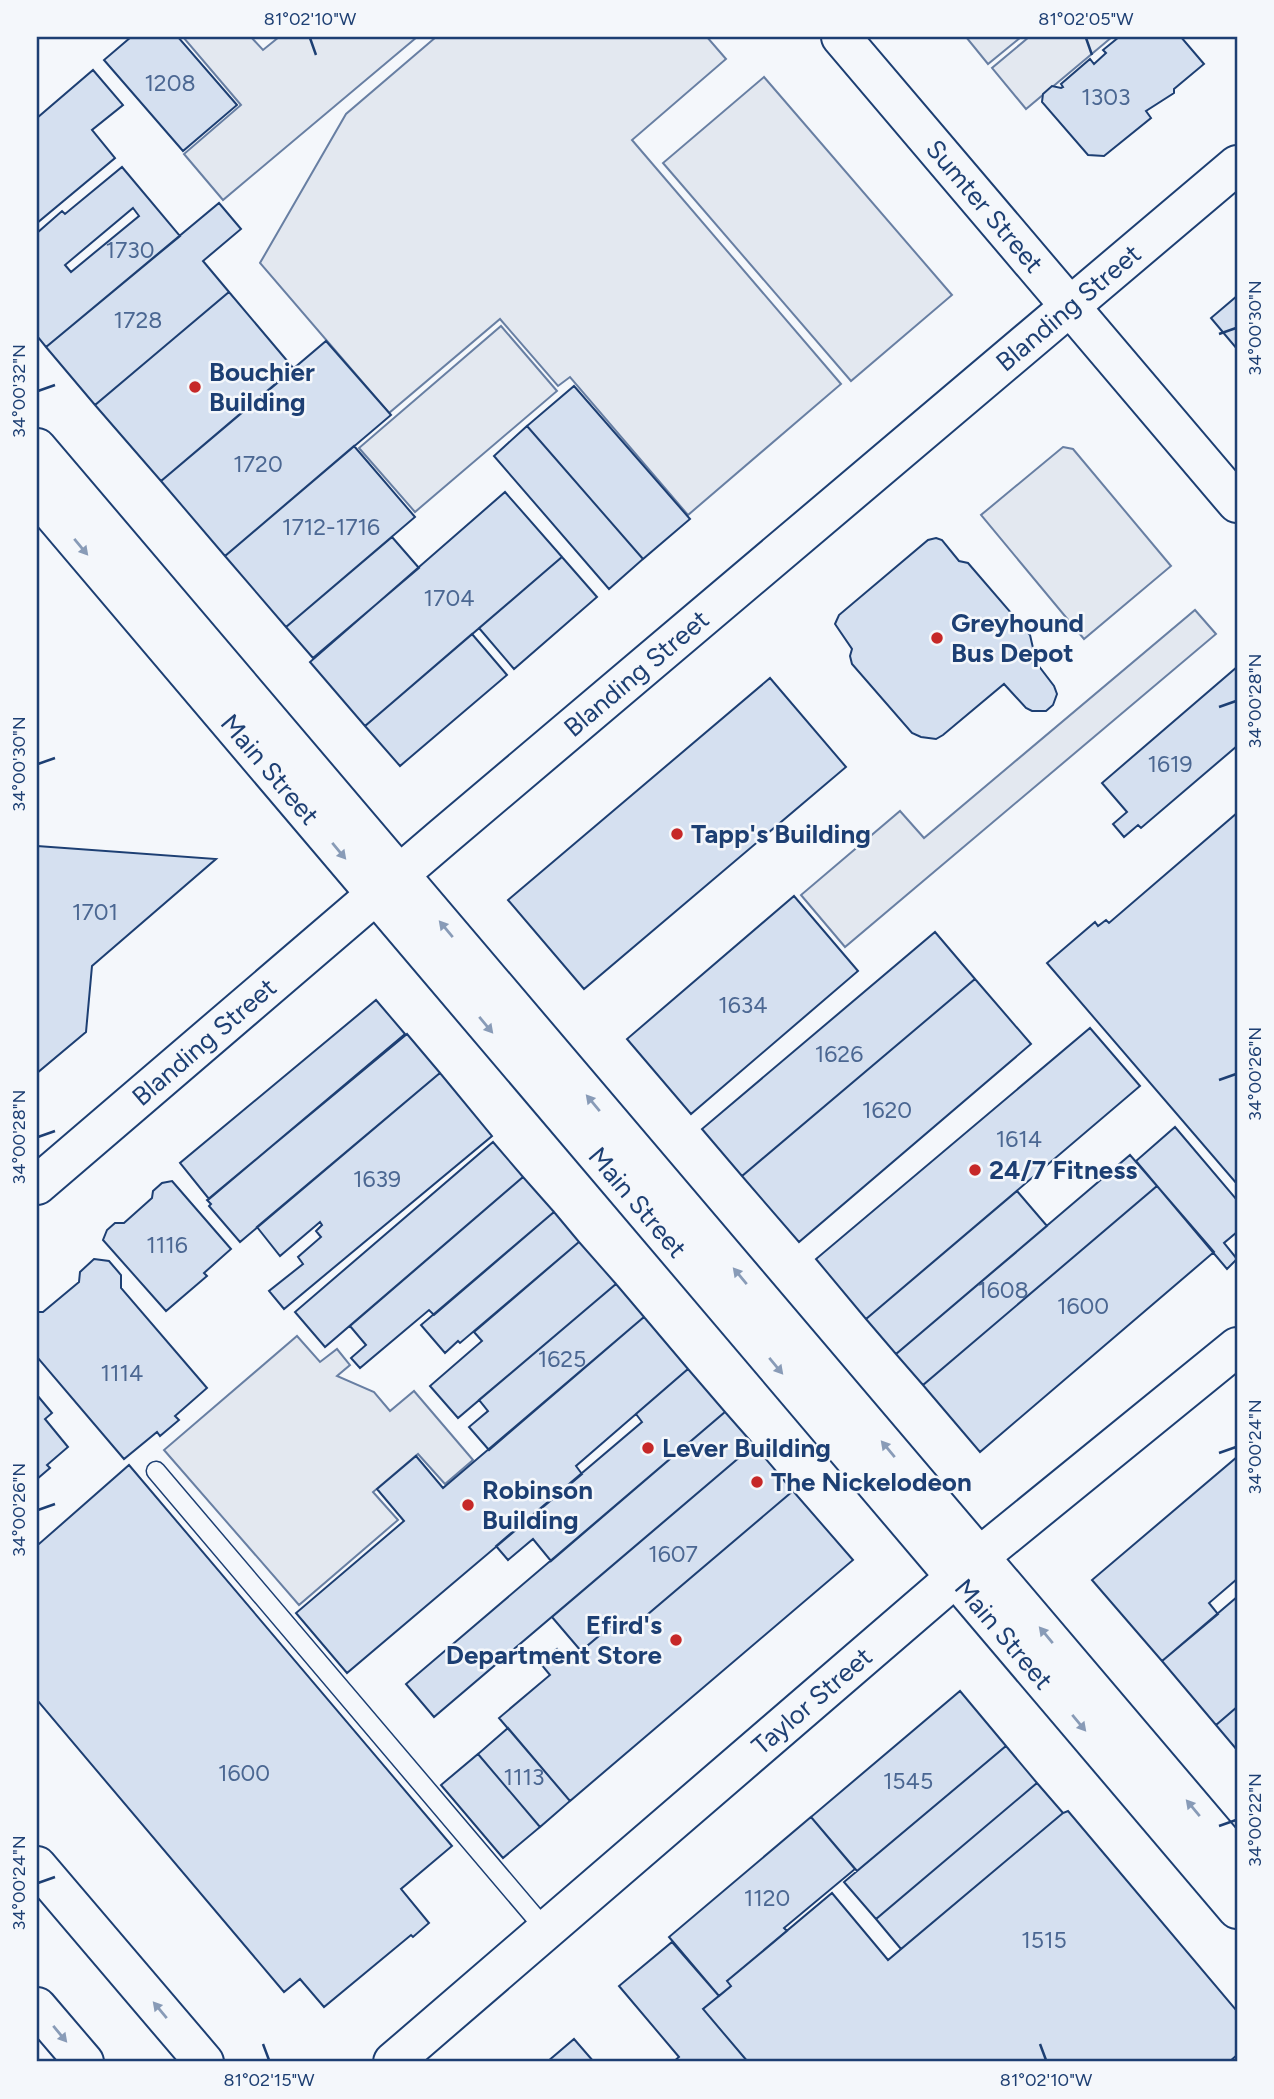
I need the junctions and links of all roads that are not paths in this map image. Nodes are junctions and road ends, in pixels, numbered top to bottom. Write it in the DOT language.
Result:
graph roads {
  1 [pos="841,37"];
  2 [pos="1237,165"];
  3 [pos="1069,307"];
  4 [pos="37,449"];
  5 [pos="37,495"];
  6 [pos="1237,503"];
  7 [pos="388,885"];
  8 [pos="37,1185"];
  9 [pos="1237,1347"];
  10 [pos="156,1471"];
  11 [pos="967,1568"];
  12 [pos="1237,1860"];
  13 [pos="37,1866"];
  14 [pos="1237,1909"];
  15 [pos="545,1929"];
  16 [pos="37,2007"];
  17 [pos="84,2062"];
  18 [pos="204,2062"];
  19 [pos="393,2062"];
  1 -- 3 [label="main road, Sumter Street"];
  2 -- 3 [label="main road, Blanding Street"];
  3 -- 6 [label="main road, Sumter Street"];
  3 -- 7 [label="main road, Blanding Street"];
  4 -- 7 [label="main road, Main Street"];
  5 -- 7 [label="main road, Main Street, one-way"];
  7 -- 8 [label="main road, Blanding Street"];
  7 -- 11 [label="main road, Main Street"];
  9 -- 11 [label="main road, Taylor Street"];
  10 -- 15 [label="lane"];
  12 -- 11 [label="main road, Main Street, one-way"];
  11 -- 14 [label="main road, Main Street, one-way"];
  11 -- 15 [label="main road, Taylor Street"];
  18 -- 13 [label="main road, one-way"];
  15 -- 19 [label="main road, Taylor Street"];
  16 -- 17 [label="main road, one-way"];
}
